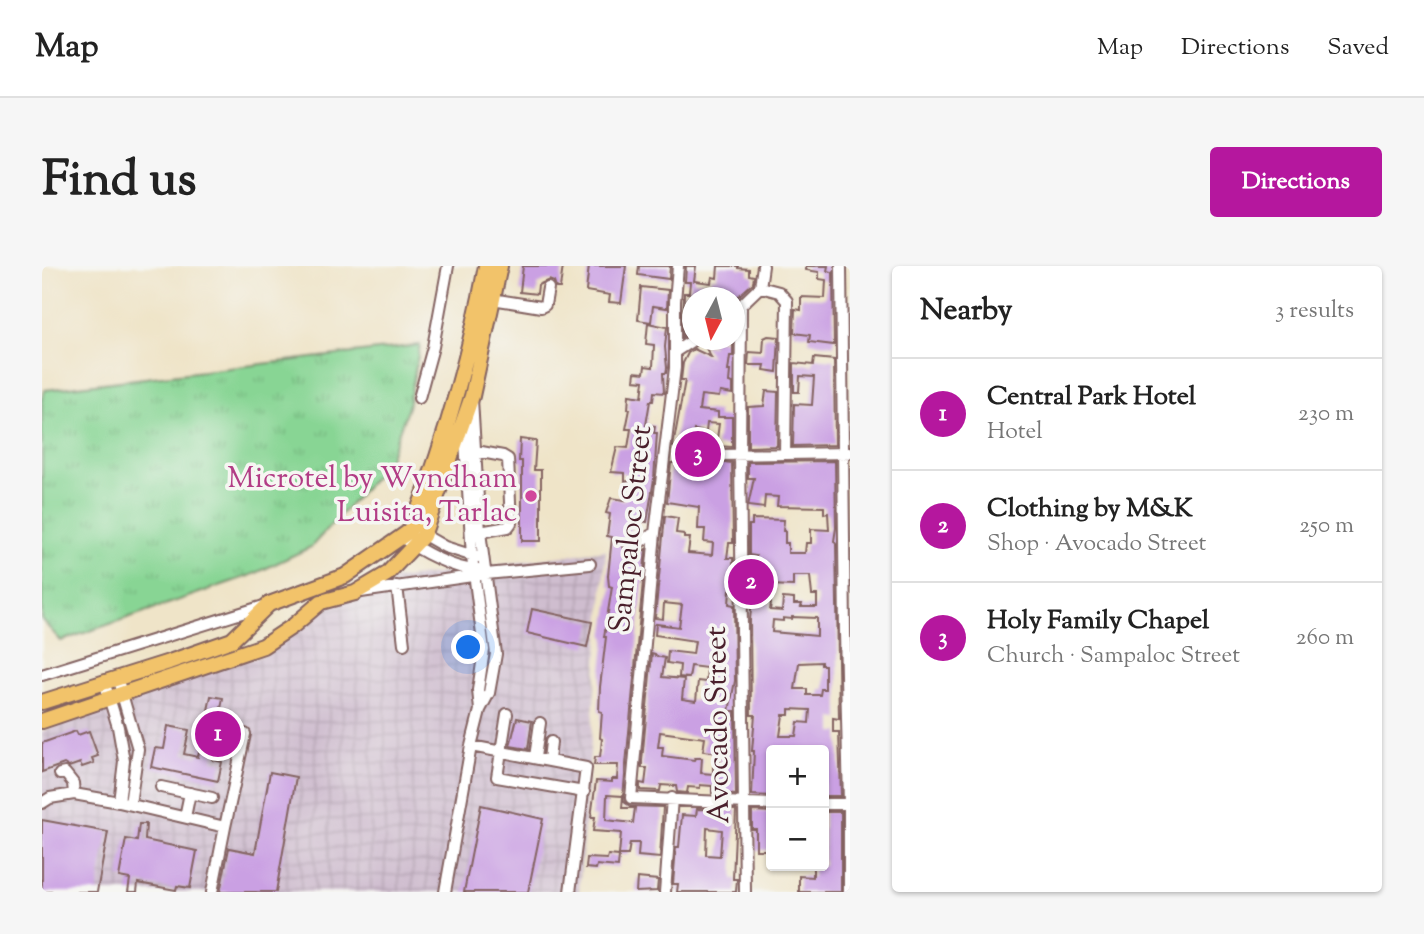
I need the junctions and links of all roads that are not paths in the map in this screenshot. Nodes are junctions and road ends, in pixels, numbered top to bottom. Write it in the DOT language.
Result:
graph roads {
  1 [pos="448,266"];
  2 [pos="486,266"];
  3 [pos="500,266"];
  4 [pos="678,266"];
  5 [pos="763,266"];
  6 [pos="841,266"];
  7 [pos="760,287"];
  8 [pos="548,288"];
  9 [pos="486,298"];
  10 [pos="745,302"];
  11 [pos="682,347"];
  12 [pos="739,350"];
  13 [pos="676,351"];
  14 [pos="472,396"];
  15 [pos="419,398"];
  16 [pos="464,420"];
  17 [pos="477,451"];
  18 [pos="847,453"];
  19 [pos="785,454"];
  20 [pos="720,455"];
  21 [pos="740,455"];
  22 [pos="480,532"];
  23 [pos="655,533"];
  24 [pos="413,537"];
  25 [pos="631,547"];
  26 [pos="590,564"];
  27 [pos="479,567"];
  28 [pos="397,586"];
  29 [pos="355,593"];
  30 [pos="270,604"];
  31 [pos="847,632"];
  32 [pos="404,644"];
  33 [pos="42,675"];
  34 [pos="111,679"];
  35 [pos="116,695"];
  36 [pos="42,702"];
  37 [pos="507,714"];
  38 [pos="42,721"];
  39 [pos="540,723"];
  40 [pos="245,734"];
  41 [pos="551,742"];
  42 [pos="471,746"];
  43 [pos="501,751"];
  44 [pos="535,757"];
  45 [pos="549,760"];
  46 [pos="124,761"];
  47 [pos="138,763"];
  48 [pos="60,774"];
  49 [pos="161,787"];
  50 [pos="584,792"];
  51 [pos="190,793"];
  52 [pos="74,794"];
  53 [pos="212,798"];
  54 [pos="672,799"];
  55 [pos="42,803"];
  56 [pos="125,803"];
  57 [pos="745,804"];
  58 [pos="766,804"];
  59 [pos="829,804"];
  60 [pos="850,804"];
  61 [pos="185,817"];
  62 [pos="225,827"];
  63 [pos="212,892"];
  64 [pos="446,892"];
  65 [pos="570,892"];
  66 [pos="665,892"];
  67 [pos="745,892"];
  68 [pos="849,892"];
  1 -- 15 [label="street"];
  2 -- 9 [label="main road"];
  3 -- 9 [label="main road"];
  4 -- 13 [label="street, Sampaloc Street"];
  5 -- 7 [label="street"];
  6 -- 18 [label="street"];
  7 -- 10 [label="street"];
  7 -- 19 [label="street"];
  8 -- 9 [label="street"];
  9 -- 14 [label="main road"];
  9 -- 24 [label="main road"];
  11 -- 13 [label="street"];
  12 -- 21 [label="street, Avocado Street"];
  13 -- 23 [label="street, Sampaloc Street"];
  14 -- 16 [label="main road"];
  14 -- 17 [label="street"];
  16 -- 24 [label="main road"];
  16 -- 27 [label="street"];
  17 -- 22 [label="street"];
  17 -- 22 [label="street"];
  18 -- 19 [label="street"];
  18 -- 31 [label="street"];
  19 -- 21 [label="street"];
  20 -- 21 [label="street"];
  21 -- 57 [label="street, Avocado Street"];
  22 -- 27 [label="street"];
  23 -- 25 [label="street"];
  23 -- 54 [label="street, Sampaloc Street"];
  24 -- 27 [label="street"];
  24 -- 29 [label="main road"];
  24 -- 30 [label="main road"];
  26 -- 27 [label="street"];
  27 -- 28 [label="street"];
  27 -- 42 [label="street"];
  28 -- 29 [label="street"];
  28 -- 32 [label="street"];
  29 -- 35 [label="main road"];
  30 -- 33 [label="street"];
  30 -- 34 [label="main road"];
  31 -- 60 [label="street"];
  34 -- 35 [label="street"];
  34 -- 36 [label="main road"];
  35 -- 38 [label="main road"];
  35 -- 46 [label="street"];
  35 -- 47 [label="street"];
  37 -- 43 [label="street"];
  39 -- 44 [label="street"];
  40 -- 62 [label="street"];
  41 -- 45 [label="street"];
  42 -- 43 [label="street"];
  42 -- 64 [label="street"];
  43 -- 44 [label="street"];
  43 -- 50 [label="street"];
  44 -- 45 [label="street"];
  45 -- 50 [label="street"];
  46 -- 47 [label="street"];
  46 -- 56 [label="street"];
  47 -- 56 [label="street"];
  48 -- 52 [label="street"];
  49 -- 51 [label="street"];
  50 -- 65 [label="street"];
  51 -- 53 [label="street"];
  51 -- 61 [label="street"];
  52 -- 55 [label="street"];
  52 -- 56 [label="street"];
  54 -- 57 [label="street"];
  54 -- 66 [label="street"];
  56 -- 61 [label="street"];
  57 -- 58 [label="street"];
  57 -- 67 [label="street, Avocado Street"];
  59 -- 60 [label="street"];
  60 -- 68 [label="street"];
  61 -- 62 [label="street"];
  62 -- 63 [label="street"];
}
